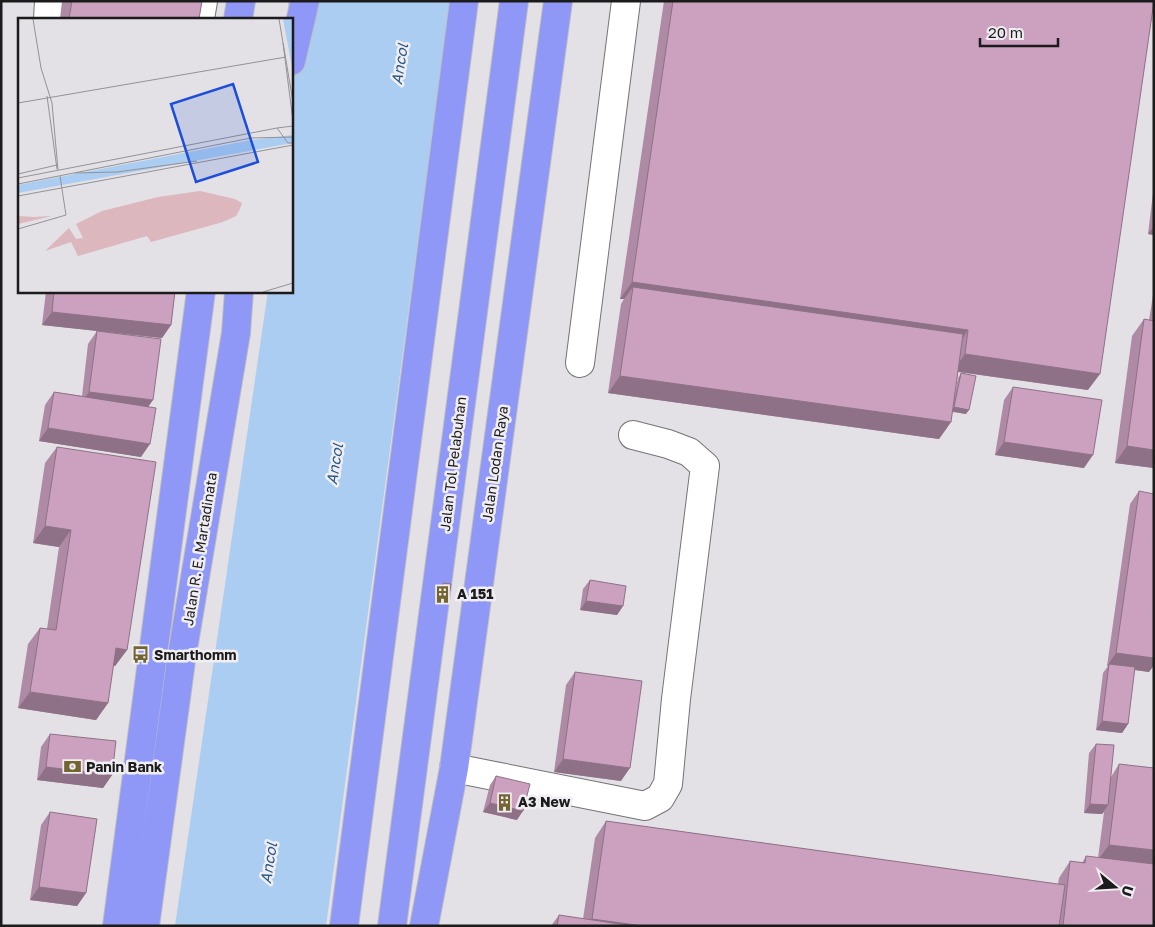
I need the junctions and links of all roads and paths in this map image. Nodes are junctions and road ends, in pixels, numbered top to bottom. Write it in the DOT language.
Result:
graph roads {
  1 [pos="49,1"];
  2 [pos="203,1"];
  3 [pos="241,1"];
  4 [pos="248,1"];
  5 [pos="304,1"];
  6 [pos="464,1"];
  7 [pos="514,1"];
  8 [pos="558,1"];
  9 [pos="626,1"];
  10 [pos="48,18"];
  11 [pos="200,18"];
  12 [pos="238,18"];
  13 [pos="248,18"];
  14 [pos="292,56"];
  15 [pos="201,292"];
  16 [pos="239,292"];
  17 [pos="244,292"];
  18 [pos="236,333"];
  19 [pos="580,363"];
  20 [pos="633,435"];
  21 [pos="454,768"];
  22 [pos="117,926"];
  23 [pos="145,926"];
  24 [pos="344,926"];
  25 [pos="392,926"];
  26 [pos="424,926"];
  1 -- 10 [label="lane"];
  2 -- 11 [label="lane"];
  3 -- 12 [label="highway"];
  4 -- 13 [label="highway"];
  5 -- 14 [label="highway"];
  6 -- 24 [label="highway"];
  7 -- 25 [label="highway, Jalan Tol Pelabuhan"];
  8 -- 21 [label="highway, Jalan Lodan Raya"];
  9 -- 19 [label="lane"];
  15 -- 22 [label="highway"];
  16 -- 18 [label="highway, Jalan R. E. Martadinata"];
  17 -- 18 [label="highway"];
  18 -- 23 [label="highway, Jalan R. E. Martadinata"];
  20 -- 21 [label="lane"];
  21 -- 26 [label="highway, Jalan Lodan Raya"];
}
